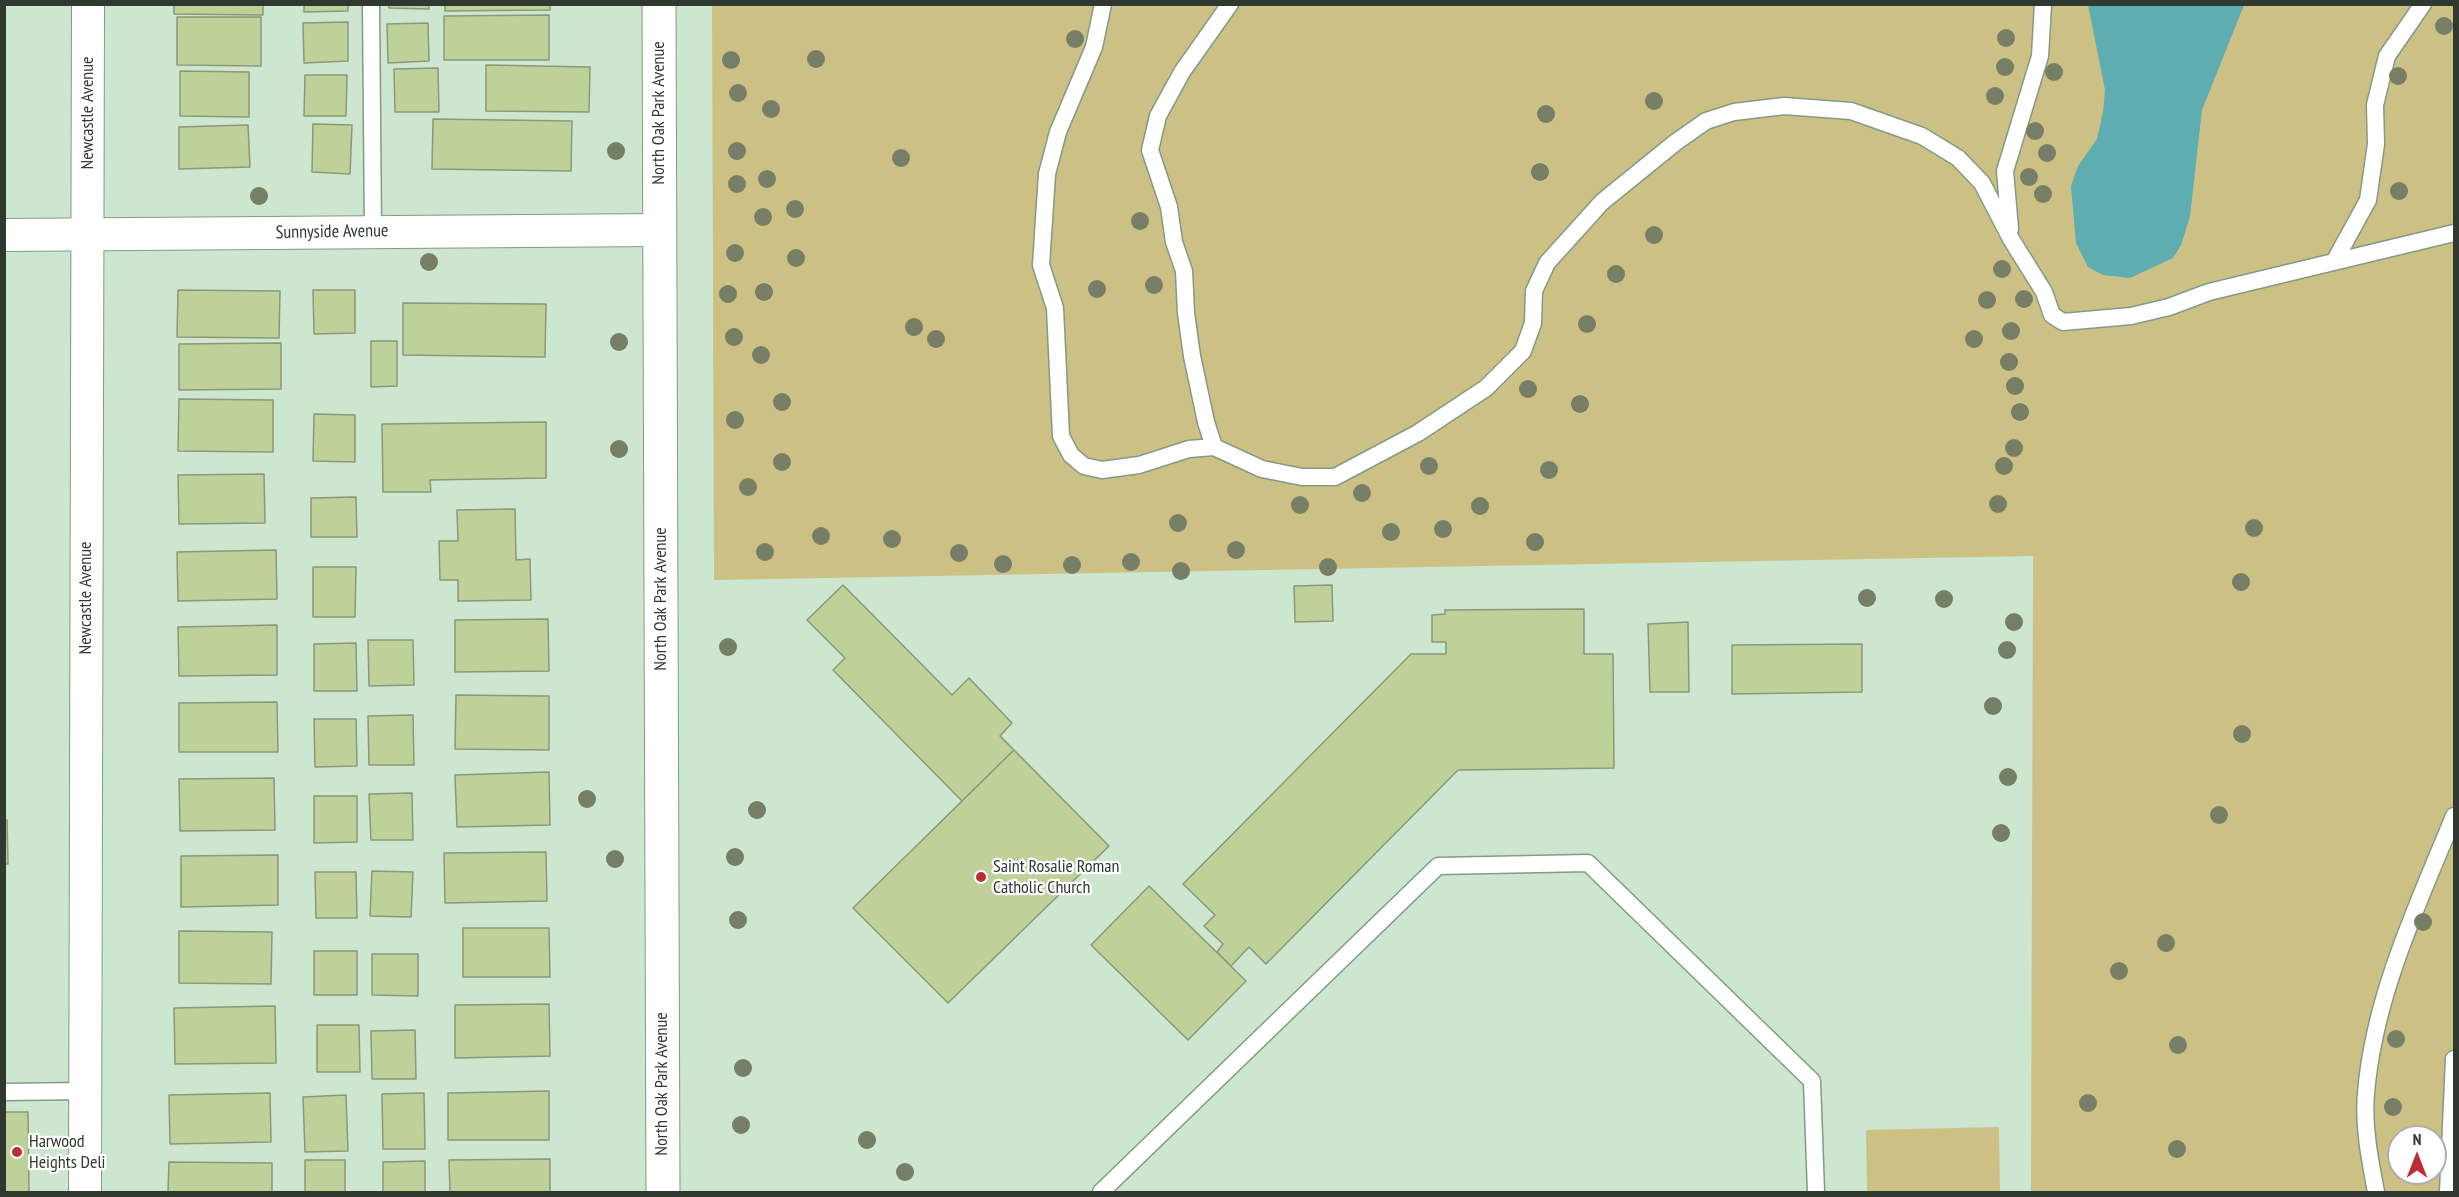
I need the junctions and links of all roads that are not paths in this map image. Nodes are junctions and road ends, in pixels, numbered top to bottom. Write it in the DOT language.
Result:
graph roads {
  1 [pos="88,4"];
  2 [pos="371,4"];
  3 [pos="659,4"];
  4 [pos="1103,4"];
  5 [pos="1230,4"];
  6 [pos="2043,4"];
  7 [pos="2423,4"];
  8 [pos="659,230"];
  9 [pos="373,232"];
  10 [pos="2454,233"];
  11 [pos="87,234"];
  12 [pos="4,235"];
  13 [pos="2011,239"];
  14 [pos="2334,262"];
  15 [pos="1214,447"];
  16 [pos="2454,816"];
  17 [pos="2454,1059"];
  18 [pos="85,1091"];
  19 [pos="4,1092"];
  20 [pos="85,1192"];
  21 [pos="663,1192"];
  22 [pos="1101,1192"];
  23 [pos="1816,1192"];
  24 [pos="2376,1192"];
  25 [pos="2448,1192"];
  1 -- 11 [label="street, Newcastle Avenue"];
  2 -- 9 [label="lane"];
  3 -- 8 [label="street, North Oak Park Avenue"];
  4 -- 15 [label="lane"];
  5 -- 15 [label="lane"];
  6 -- 13 [label="lane"];
  7 -- 14 [label="lane"];
  8 -- 9 [label="street, Sunnyside Avenue"];
  8 -- 21 [label="street, North Oak Park Avenue"];
  9 -- 11 [label="street, Sunnyside Avenue"];
  10 -- 14 [label="lane"];
  11 -- 12 [label="street, Sunnyside Avenue"];
  11 -- 18 [label="street, Newcastle Avenue"];
  13 -- 14 [label="lane"];
  13 -- 15 [label="lane"];
  16 -- 24 [label="lane"];
  17 -- 25 [label="lane"];
  18 -- 19 [label="lane"];
  18 -- 20 [label="street, Newcastle Avenue"];
  22 -- 23 [label="lane"];
}
